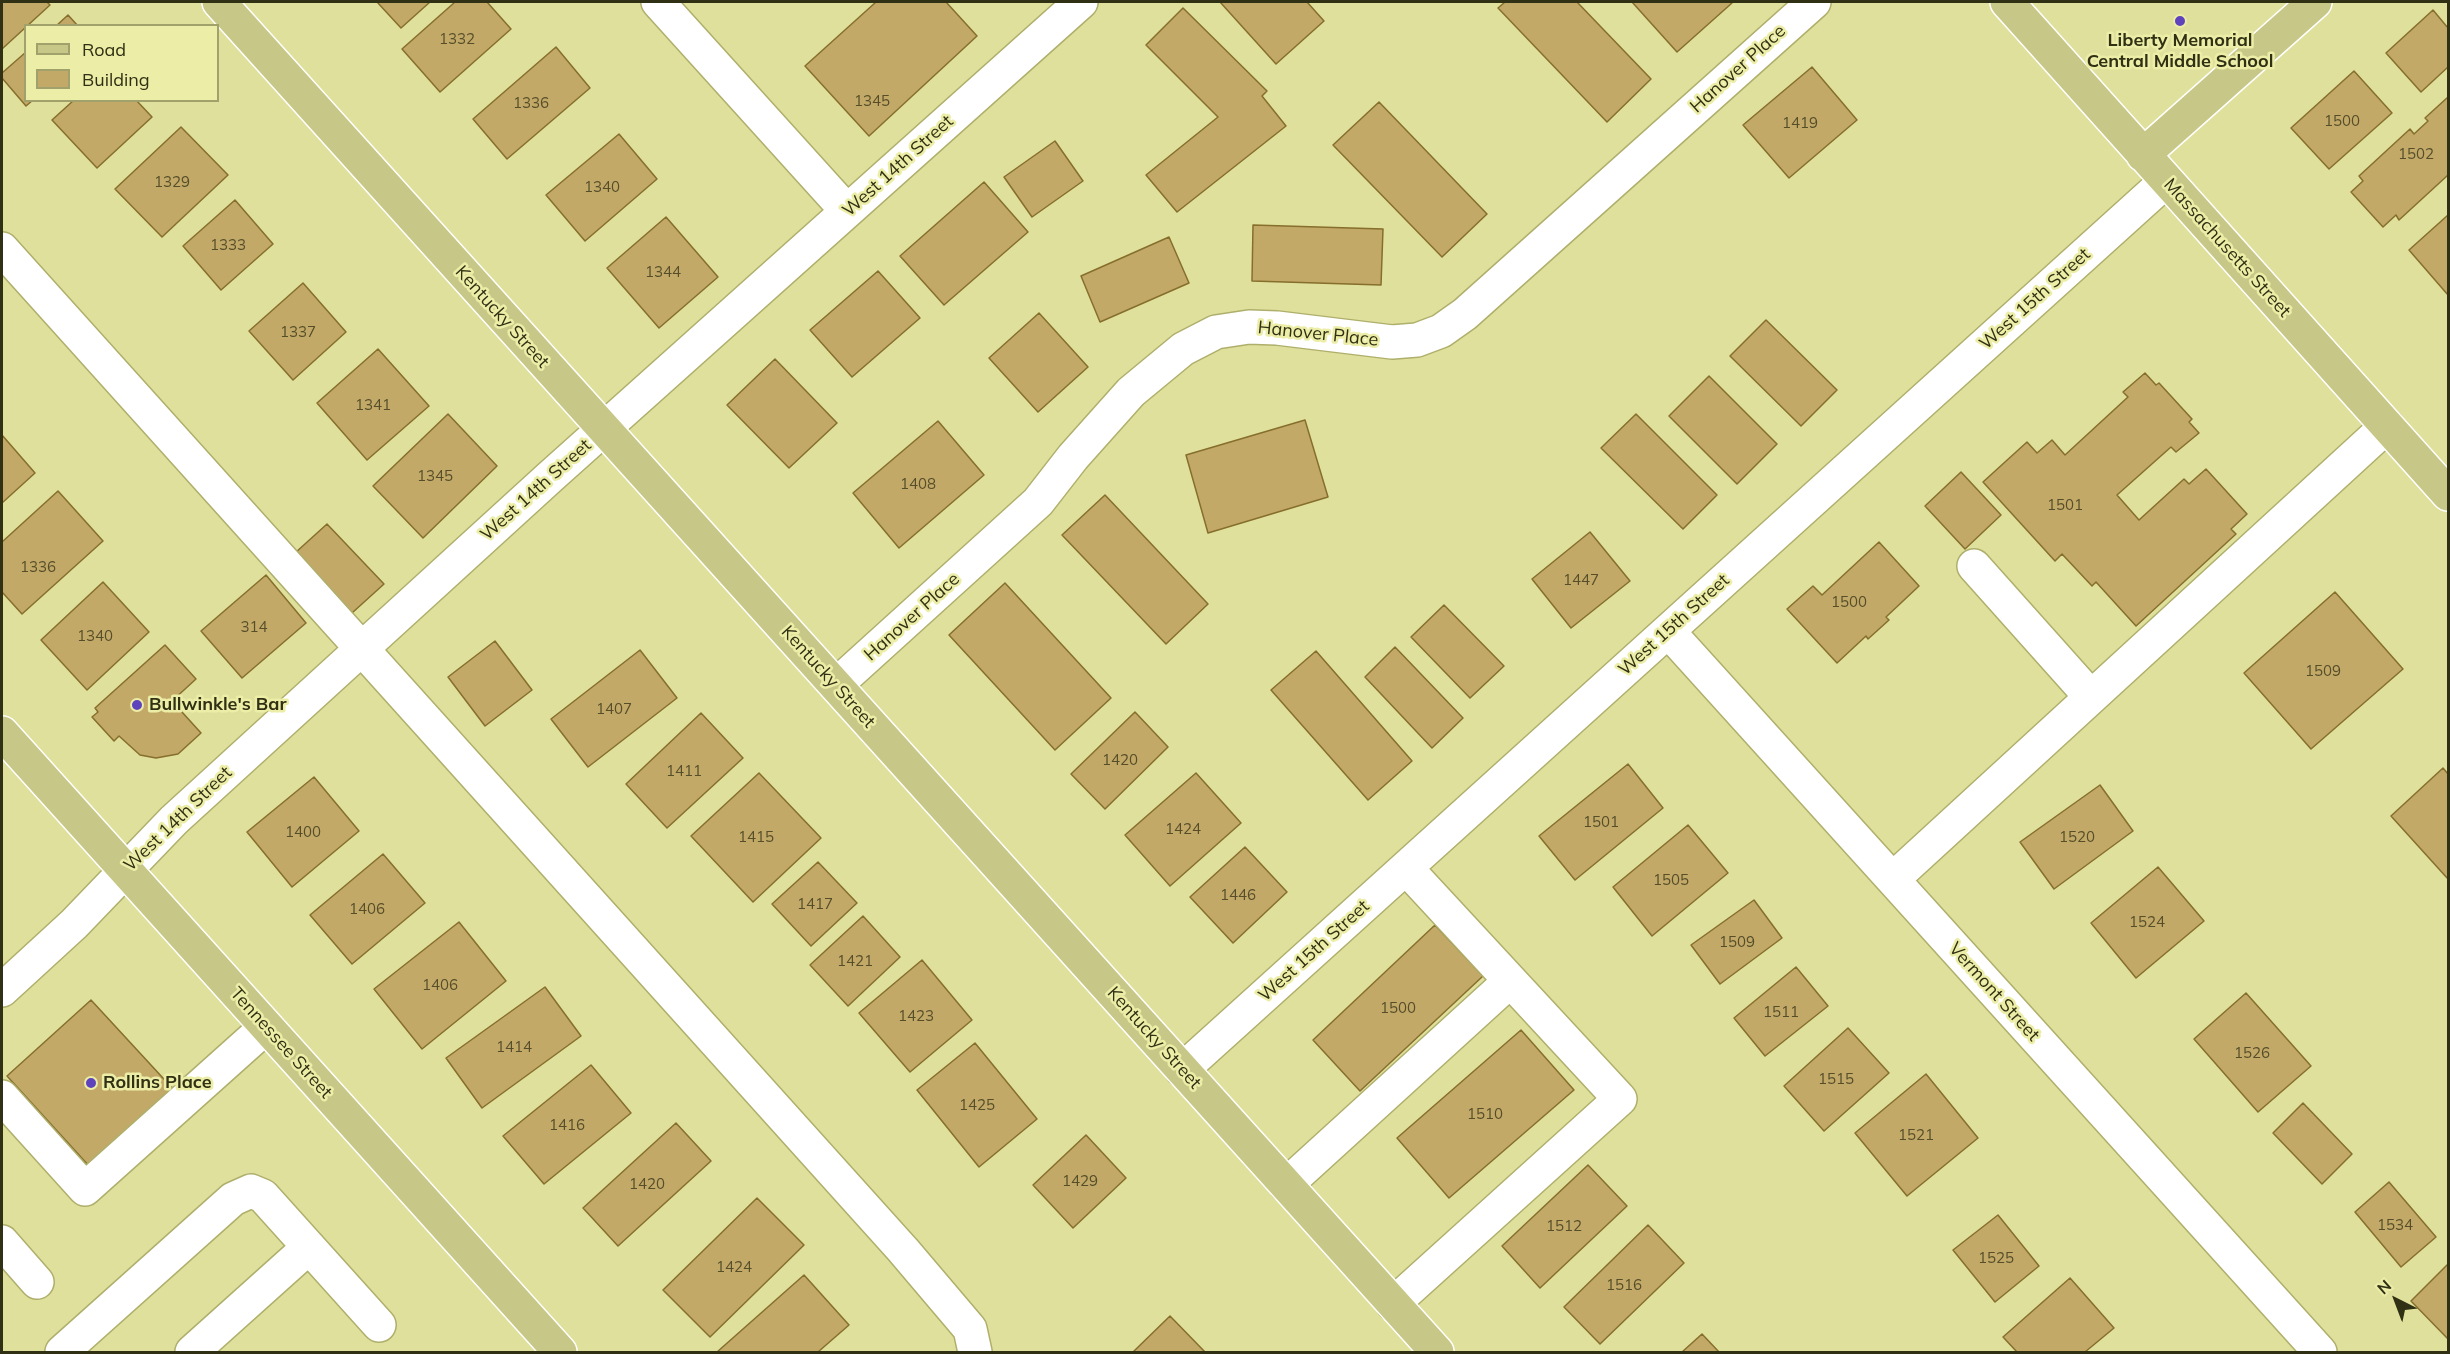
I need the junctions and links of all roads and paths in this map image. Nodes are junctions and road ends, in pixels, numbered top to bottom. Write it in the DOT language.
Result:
graph roads {
  1 [pos="219,2"];
  2 [pos="658,2"];
  3 [pos="1080,2"];
  4 [pos="1814,2"];
  5 [pos="2007,2"];
  6 [pos="2315,2"];
  7 [pos="2143,155"];
  8 [pos="2166,181"];
  9 [pos="847,211"];
  10 [pos="2,249"];
  11 [pos="2387,426"];
  12 [pos="603,429"];
  13 [pos="2448,494"];
  14 [pos="1974,566"];
  15 [pos="1668,631"];
  16 [pos="362,648"];
  17 [pos="836,686"];
  18 [pos="2091,697"];
  19 [pos="2,733"];
  20 [pos="1406,868"];
  21 [pos="126,870"];
  22 [pos="1893,879"];
  23 [pos="1510,981"];
  24 [pos="2,990"];
  25 [pos="266,1026"];
  26 [pos="1182,1070"];
  27 [pos="2,1096"];
  28 [pos="1286,1185"];
  29 [pos="2,1242"];
  30 [pos="309,1247"];
  31 [pos="38,1282"];
  32 [pos="1393,1304"];
  33 [pos="379,1325"];
  34 [pos="62,1353"];
  35 [pos="192,1353"];
  36 [pos="560,1353"];
  37 [pos="975,1353"];
  38 [pos="1437,1353"];
  39 [pos="2320,1353"];
  1 -- 12 [label="main road, Kentucky Street"];
  2 -- 9 [label="street"];
  3 -- 9 [label="street, West 14th Street"];
  4 -- 17 [label="street, Hanover Place"];
  5 -- 7 [label="main road, Massachusetts Street"];
  6 -- 7 [label="main road"];
  7 -- 8 [label="main road, Massachusetts Street"];
  8 -- 11 [label="main road, Massachusetts Street"];
  8 -- 15 [label="street, West 15th Street"];
  9 -- 12 [label="street, West 14th Street"];
  10 -- 16 [label="street"];
  11 -- 13 [label="main road, Massachusetts Street"];
  11 -- 18 [label="street"];
  12 -- 16 [label="street, West 14th Street"];
  12 -- 17 [label="main road, Kentucky Street"];
  14 -- 18 [label="street"];
  15 -- 20 [label="street, West 15th Street"];
  15 -- 22 [label="street, Vermont Street"];
  16 -- 21 [label="street, West 14th Street"];
  16 -- 37 [label="street"];
  17 -- 26 [label="main road, Kentucky Street"];
  18 -- 22 [label="street"];
  19 -- 21 [label="main road, Tennessee Street"];
  20 -- 23 [label="street"];
  20 -- 26 [label="street, West 15th Street"];
  21 -- 24 [label="street, West 14th Street"];
  21 -- 25 [label="main road, Tennessee Street"];
  22 -- 39 [label="street, Vermont Street"];
  23 -- 28 [label="street"];
  23 -- 32 [label="street"];
  25 -- 27 [label="street"];
  25 -- 36 [label="main road, Tennessee Street"];
  26 -- 28 [label="main road, Kentucky Street"];
  28 -- 32 [label="main road, Kentucky Street"];
  29 -- 31 [label="street"];
  30 -- 33 [label="street"];
  30 -- 34 [label="street"];
  30 -- 35 [label="street"];
  32 -- 38 [label="main road, Kentucky Street"];
}
